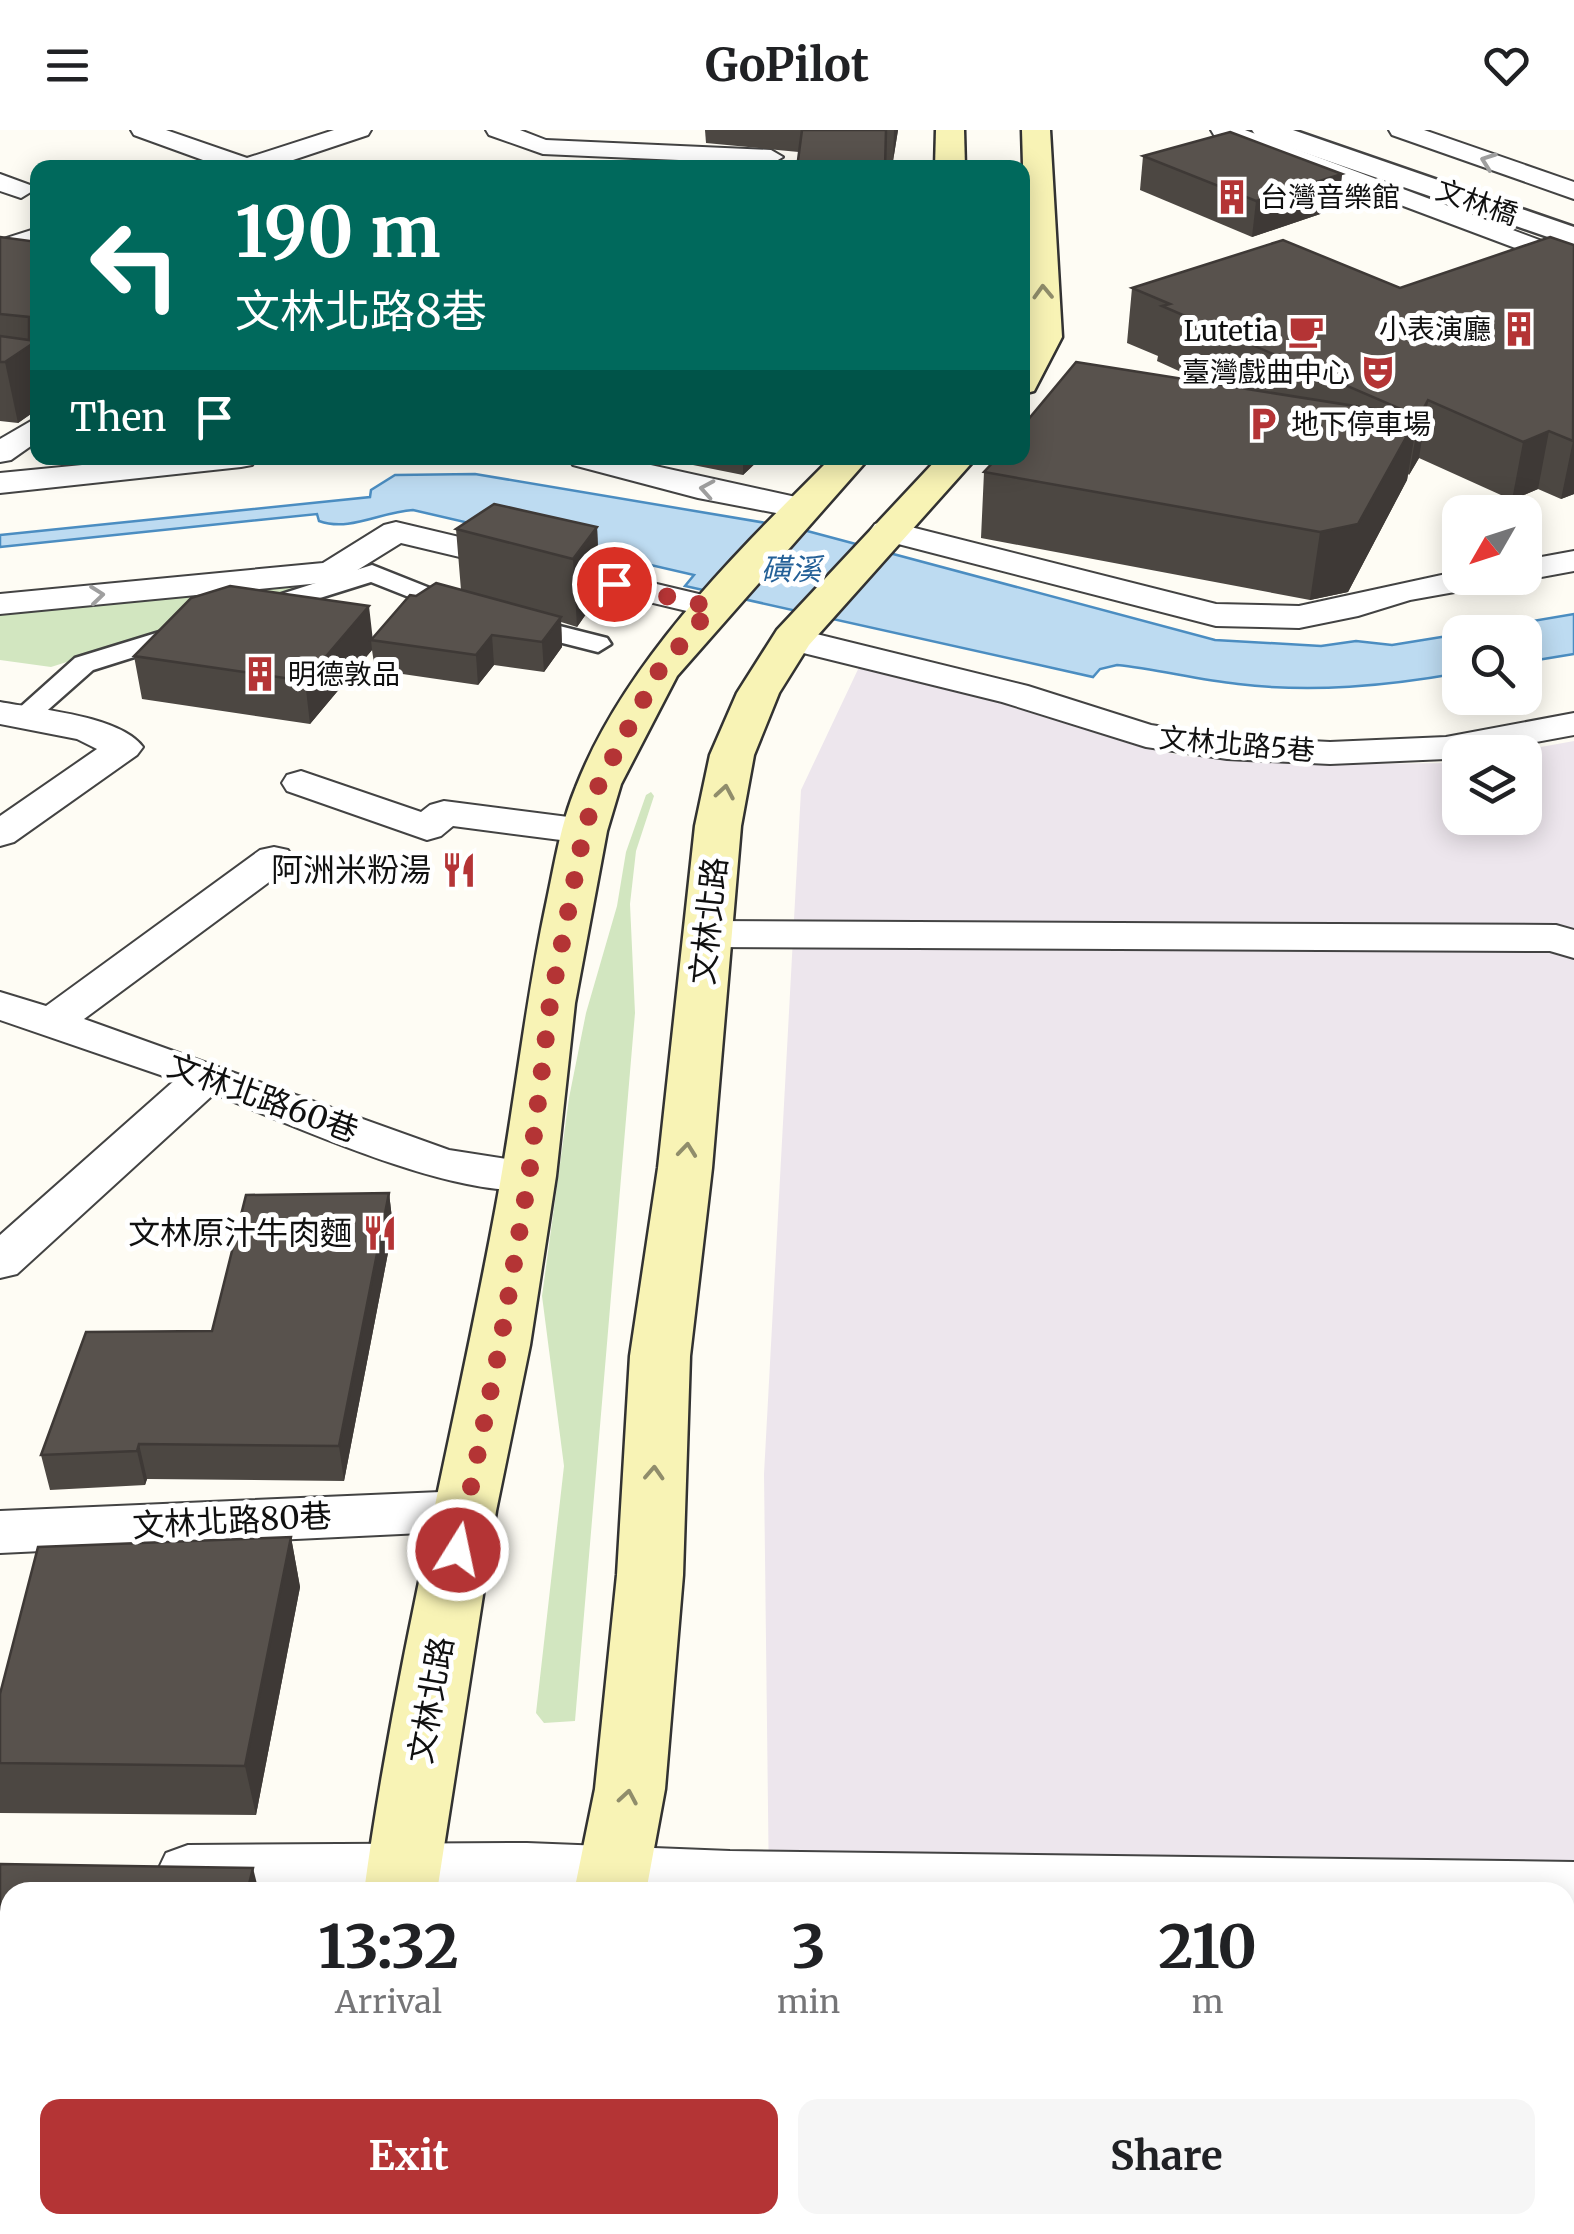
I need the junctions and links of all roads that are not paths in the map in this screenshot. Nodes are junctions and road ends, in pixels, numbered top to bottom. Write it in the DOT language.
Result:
graph roads {
  1 [pos="143,130"];
  2 [pos="280,130"];
  3 [pos="359,130"];
  4 [pos="498,130"];
  5 [pos="640,130"];
  6 [pos="950,130"];
  7 [pos="1036,130"];
  8 [pos="1222,130"];
  9 [pos="1266,130"];
  10 [pos="1326,130"];
  11 [pos="1401,130"];
  12 [pos="317,142"];
  13 [pos="771,157"];
  14 [pos="227,160"];
  15 [pos="266,160"];
  16 [pos="614,160"];
  17 [pos="950,160"];
  18 [pos="1574,192"];
  19 [pos="1574,220"];
  20 [pos="1574,238"];
  21 [pos="30,243"];
  22 [pos="1574,262"];
  23 [pos="6,263"];
  24 [pos="1030,368"];
  25 [pos="30,436"];
  26 [pos="74,465"];
  27 [pos="611,465"];
  28 [pos="844,465"];
  29 [pos="951,465"];
  30 [pos="3,468"];
  31 [pos="796,514"];
  32 [pos="879,541"];
  33 [pos="1574,561"];
  34 [pos="1542,567"];
  35 [pos="1442,585"];
  36 [pos="716,603"];
  37 [pos="0,604"];
  38 [pos="798,632"];
  39 [pos="598,644"];
  40 [pos="11,715"];
  41 [pos="1574,724"];
  42 [pos="301,782"];
  43 [pos="584,831"];
  44 [pos="0,834"];
  45 [pos="274,859"];
  46 [pos="708,934"];
  47 [pos="1565,942"];
  48 [pos="0,1005"];
  49 [pos="50,1023"];
  50 [pos="207,1076"];
  51 [pos="529,1176"];
  52 [pos="0,1262"];
  53 [pos="464,1510"];
  54 [pos="0,1532"];
  55 [pos="140,1873"];
  56 [pos="402,1880"];
  57 [pos="611,1881"];
  58 [pos="1037,1882"];
  1 -- 14 [label="street"];
  2 -- 12 [label="street"];
  3 -- 12 [label="street"];
  4 -- 16 [label="street"];
  5 -- 16 [label="street"];
  6 -- 17 [label="main road"];
  24 -- 7 [label="main road, one-way"];
  8 -- 22 [label="street"];
  9 -- 20 [label="street, 文林橋"];
  10 -- 19 [label="street, 文林橋"];
  18 -- 11 [label="street, one-way"];
  12 -- 15 [label="street"];
  13 -- 16 [label="street"];
  21 -- 23 [label="street"];
  25 -- 30 [label="street"];
  26 -- 30 [label="street"];
  31 -- 27 [label="street, one-way"];
  28 -- 31 [label="main road, 文林北路"];
  29 -- 32 [label="main road, 文林北路"];
  31 -- 36 [label="main road, 文林北路"];
  32 -- 35 [label="street"];
  32 -- 38 [label="main road, 文林北路"];
  33 -- 34 [label="street"];
  37 -- 36 [label="street, one-way"];
  36 -- 43 [label="main road, 文林北路"];
  38 -- 41 [label="street, 文林北路5巷"];
  46 -- 38 [label="main road, 文林北路, one-way"];
  39 -- 40 [label="street"];
  40 -- 44 [label="street"];
  42 -- 43 [label="street"];
  43 -- 51 [label="main road, 文林北路"];
  45 -- 49 [label="street"];
  46 -- 47 [label="street"];
  57 -- 46 [label="main road, 文林北路, one-way"];
  48 -- 49 [label="street, 文林北路60巷"];
  49 -- 50 [label="street, 文林北路60巷"];
  50 -- 51 [label="street, 文林北路60巷"];
  50 -- 52 [label="street"];
  51 -- 53 [label="main road, 文林北路"];
  53 -- 54 [label="street, 文林北路80巷"];
  53 -- 56 [label="main road, 文林北路"];
  55 -- 56 [label="street"];
  56 -- 57 [label="street"];
  57 -- 58 [label="street"];
}
